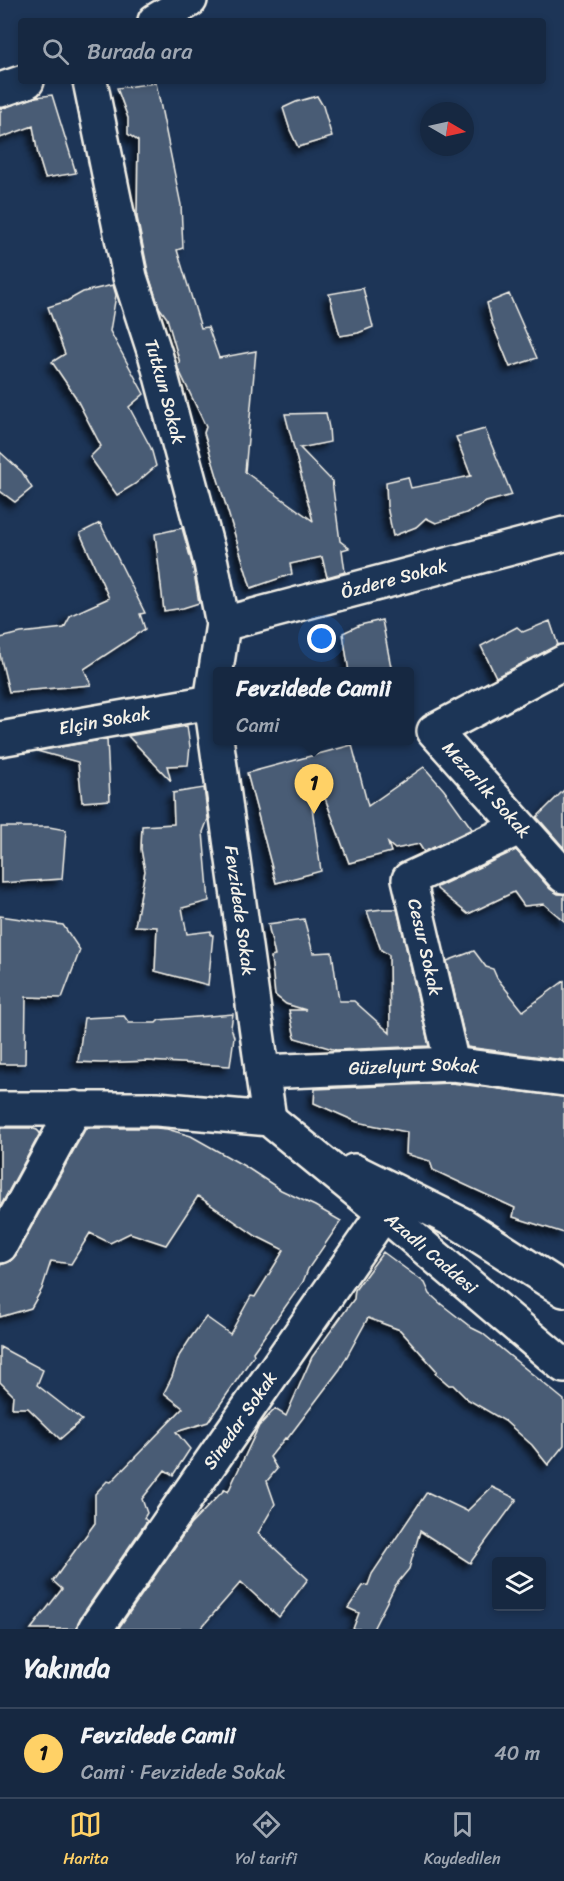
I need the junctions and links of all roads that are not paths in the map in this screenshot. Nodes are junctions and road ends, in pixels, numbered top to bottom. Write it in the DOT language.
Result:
graph roads {
  1 [pos="190,0"];
  2 [pos="160,18"];
  3 [pos="18,84"];
  4 [pos="91,84"];
  5 [pos="0,90"];
  6 [pos="564,534"];
  7 [pos="223,624"];
  8 [pos="564,662"];
  9 [pos="216,667"];
  10 [pos="213,689"];
  11 [pos="211,702"];
  12 [pos="213,716"];
  13 [pos="0,739"];
  14 [pos="217,745"];
  15 [pos="519,828"];
  16 [pos="564,876"];
  17 [pos="452,1064"];
  18 [pos="262,1071"];
  19 [pos="564,1079"];
  20 [pos="75,1108"];
  21 [pos="0,1109"];
  22 [pos="269,1119"];
  23 [pos="298,1143"];
  24 [pos="384,1213"];
  25 [pos="0,1246"];
  26 [pos="564,1290"];
  27 [pos="564,1366"];
  28 [pos="95,1629"];
  1 -- 2 [label="street"];
  3 -- 5 [label="street"];
  4 -- 7 [label="street, Tutkun Sokak"];
  6 -- 7 [label="street, Özdere Sokak"];
  7 -- 9 [label="street, Tutkun Sokak"];
  8 -- 15 [label="street, Mezarlık Sokak"];
  10 -- 11 [label="street, Tutkun Sokak"];
  11 -- 12 [label="street, Fevzidede Sokak"];
  11 -- 13 [label="street, Elçin Sokak"];
  14 -- 18 [label="street, Fevzidede Sokak"];
  15 -- 16 [label="street, Mezarlık Sokak"];
  15 -- 17 [label="street, Cesur Sokak"];
  17 -- 18 [label="street, Güzelyurt Sokak"];
  17 -- 19 [label="street, Güzelyurt Sokak"];
  18 -- 22 [label="street, Fevzidede Sokak"];
  20 -- 21 [label="street"];
  20 -- 22 [label="street"];
  20 -- 25 [label="street"];
  22 -- 23 [label="street, Azadlı Caddesi"];
  23 -- 24 [label="street, Azadlı Caddesi"];
  23 -- 26 [label="street, Azadlı Caddesi"];
  24 -- 27 [label="street, Azadlı Caddesi"];
  24 -- 28 [label="street, Sinedar Sokak"];
}
